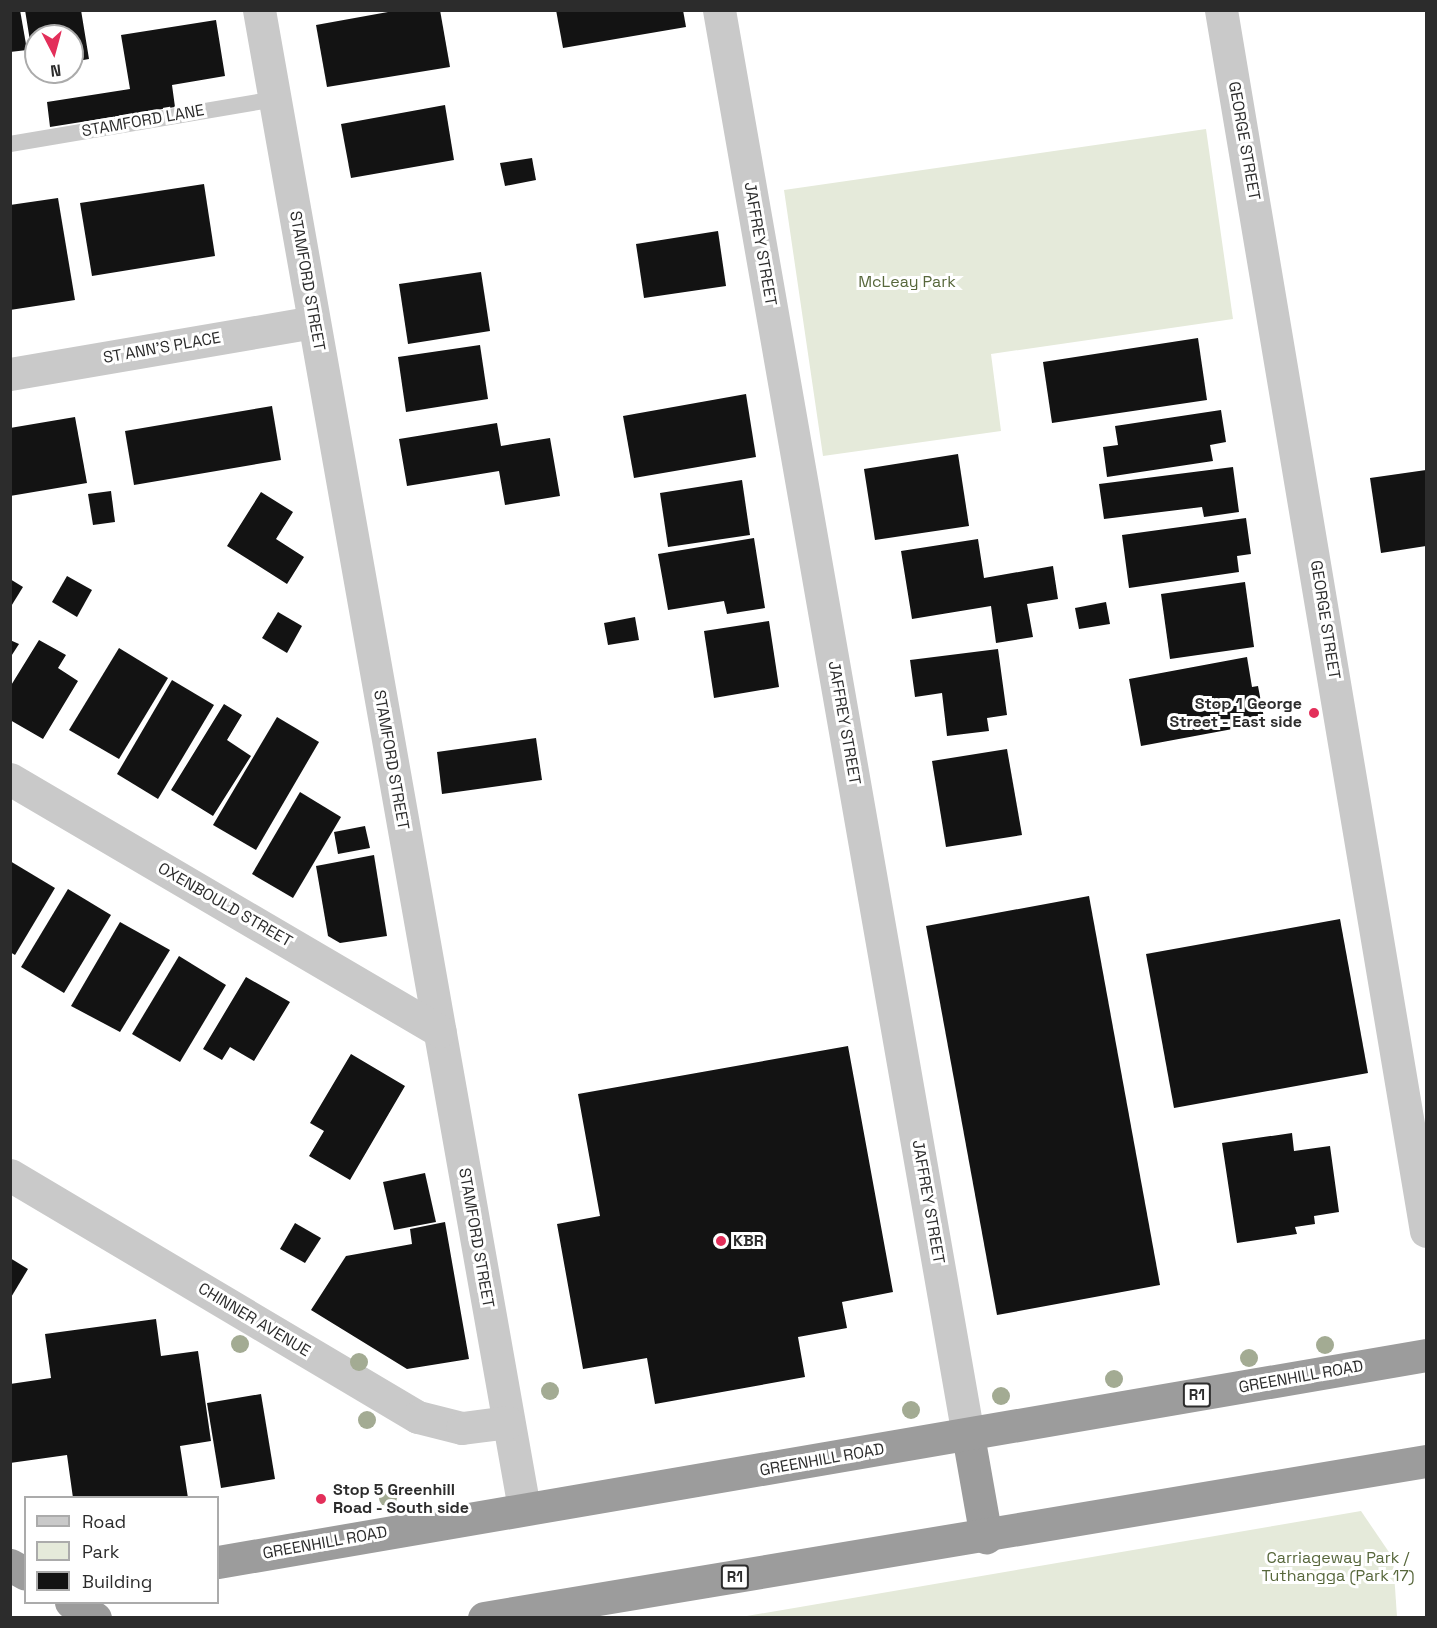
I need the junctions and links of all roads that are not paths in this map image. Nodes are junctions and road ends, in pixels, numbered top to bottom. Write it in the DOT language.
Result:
graph roads {
  1 [pos="259,10"];
  2 [pos="719,10"];
  3 [pos="1221,10"];
  4 [pos="274,99"];
  5 [pos="10,144"];
  6 [pos="314,322"];
  7 [pos="10,374"];
  8 [pos="10,778"];
  9 [pos="439,1031"];
  10 [pos="10,1175"];
  11 [pos="1426,1231"];
  12 [pos="1426,1355"];
  13 [pos="508,1422"];
  14 [pos="968,1435"];
  15 [pos="1426,1461"];
  16 [pos="524,1509"];
  17 [pos="986,1537"];
  18 [pos="219,1562"];
  19 [pos="10,1565"];
  20 [pos="24,1573"];
  21 [pos="74,1604"];
  22 [pos="95,1617"];
  23 [pos="484,1617"];
  1 -- 4 [label="street, STAMFORD STREET"];
  2 -- 14 [label="street, JAFFREY STREET"];
  3 -- 11 [label="street, GEORGE STREET"];
  4 -- 5 [label="lane, STAMFORD LANE"];
  4 -- 6 [label="street, STAMFORD STREET"];
  6 -- 7 [label="street, ST ANN'S PLACE"];
  6 -- 9 [label="street, STAMFORD STREET"];
  8 -- 9 [label="street, OXENBOULD STREET"];
  9 -- 13 [label="street, STAMFORD STREET"];
  10 -- 13 [label="street, CHINNER AVENUE"];
  12 -- 14 [label="highway, GREENHILL ROAD / R1"];
  13 -- 16 [label="street, STAMFORD STREET"];
  14 -- 16 [label="highway, GREENHILL ROAD / R1"];
  14 -- 17 [label="highway"];
  15 -- 17 [label="highway, R1"];
  16 -- 18 [label="highway, GREENHILL ROAD / R1"];
  17 -- 23 [label="highway, R1"];
  19 -- 20 [label="highway"];
  21 -- 22 [label="highway"];
}
